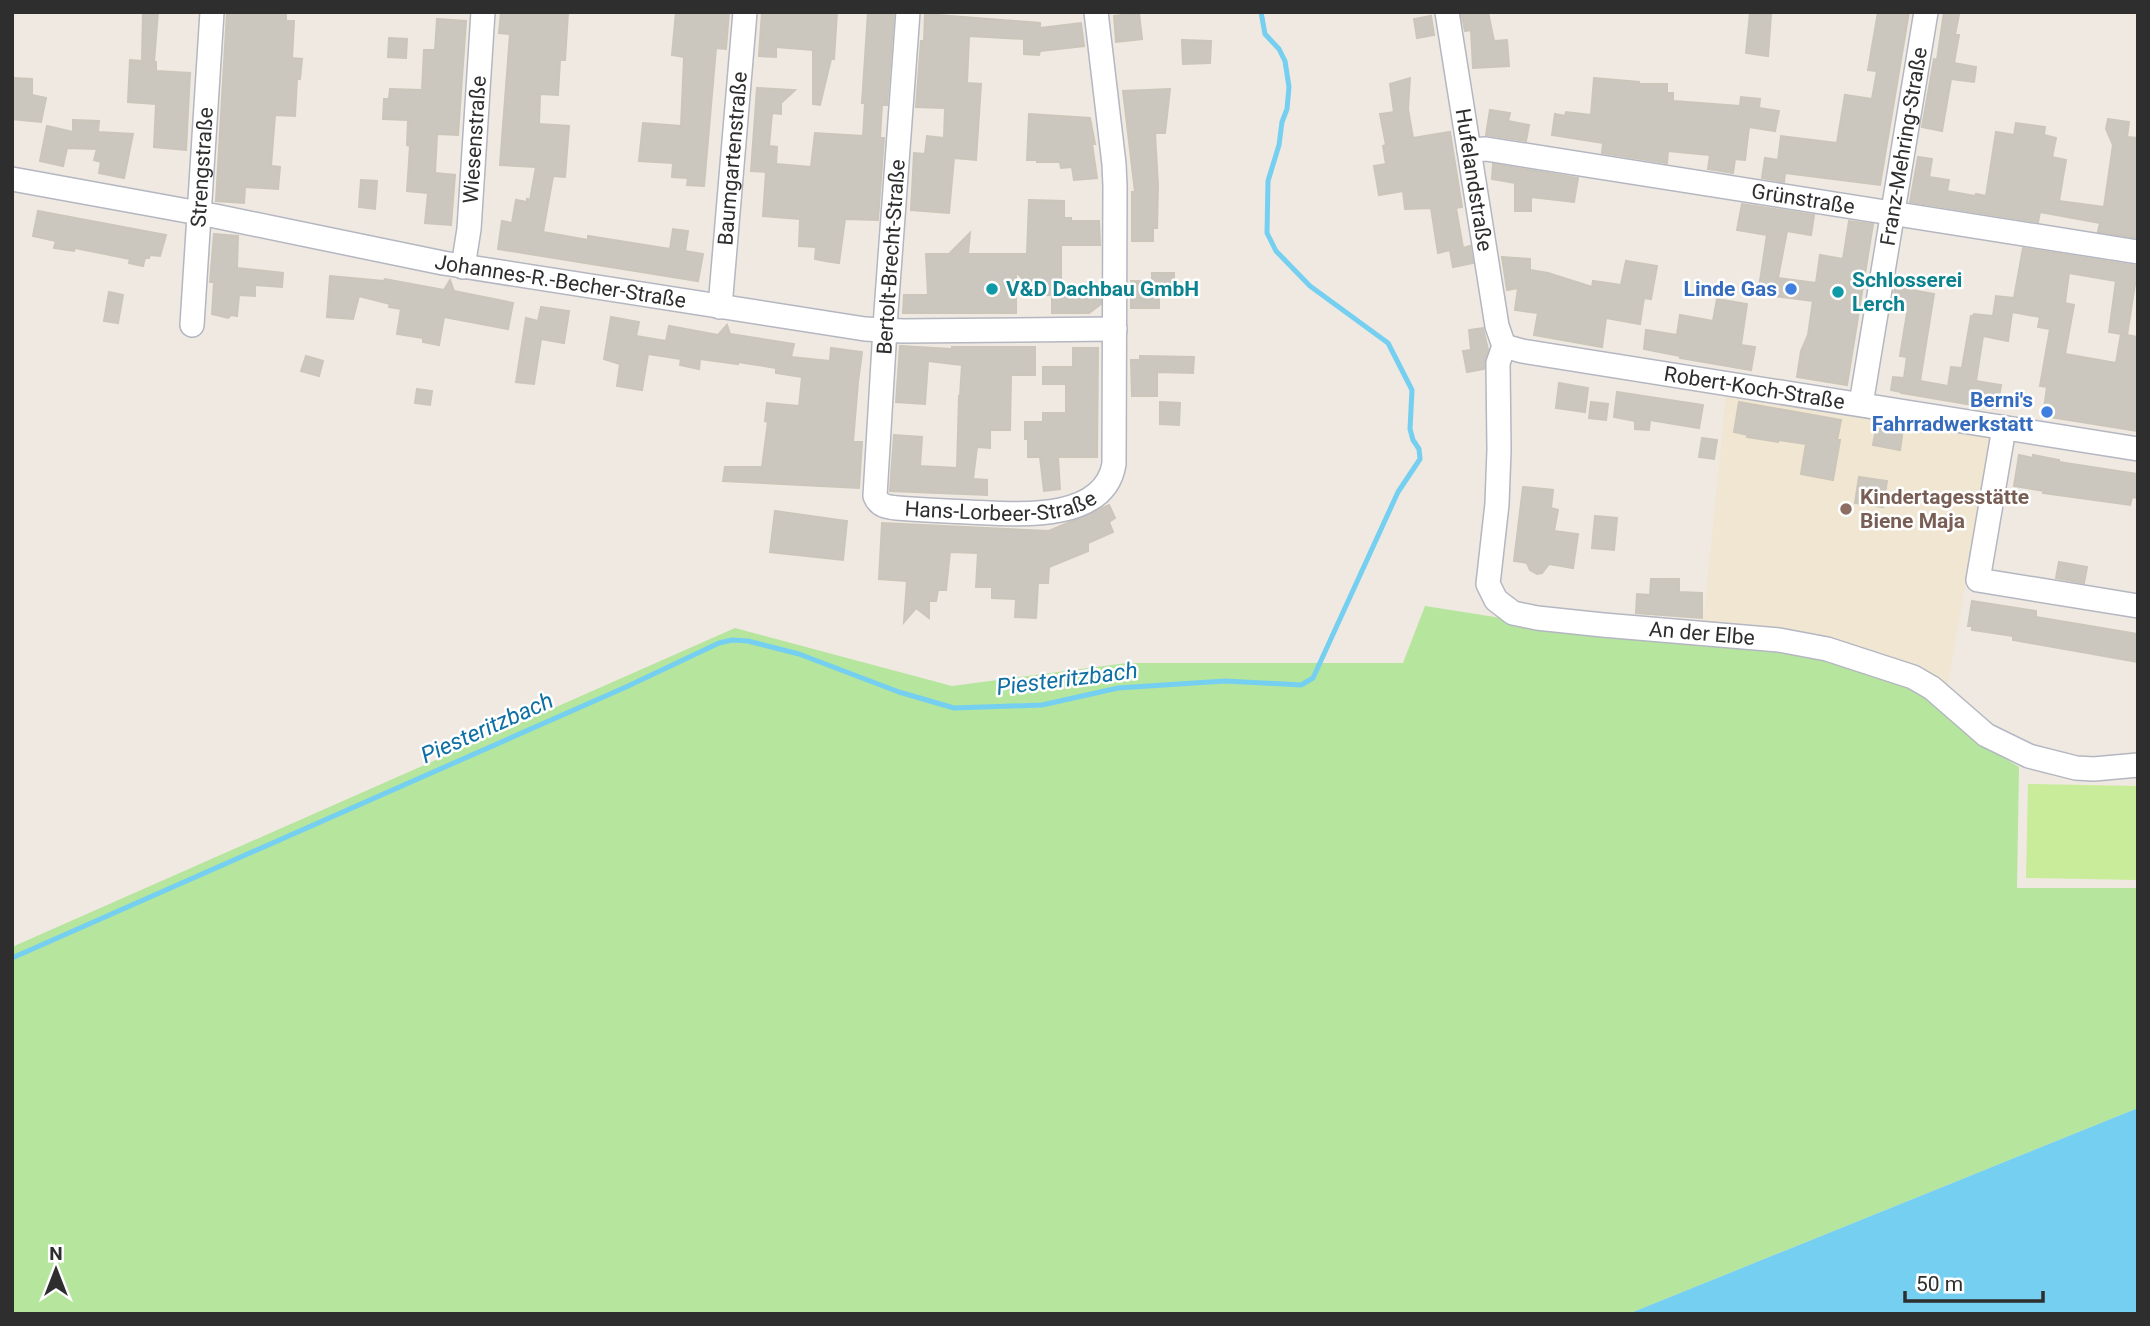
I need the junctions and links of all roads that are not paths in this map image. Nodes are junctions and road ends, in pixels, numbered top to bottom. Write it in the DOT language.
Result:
graph roads {
  1 [pos="212,12"];
  2 [pos="483,12"];
  3 [pos="745,12"];
  4 [pos="908,12"];
  5 [pos="1096,12"];
  6 [pos="1447,12"];
  7 [pos="1926,12"];
  8 [pos="1469,150"];
  9 [pos="12,179"];
  10 [pos="198,213"];
  11 [pos="1893,213"];
  12 [pos="2138,252"];
  13 [pos="463,267"];
  14 [pos="720,307"];
  15 [pos="192,325"];
  16 [pos="1115,329"];
  17 [pos="886,330"];
  18 [pos="1504,345"];
  19 [pos="1861,404"];
  20 [pos="2004,428"];
  21 [pos="2138,449"];
  22 [pos="877,502"];
  23 [pos="2138,606"];
  24 [pos="2138,765"];
  1 -- 10 [label="street, Strengstraße"];
  2 -- 13 [label="street, Wiesenstraße"];
  3 -- 14 [label="street, Baumgartenstraße"];
  4 -- 17 [label="street, Bertolt-Brecht-Straße"];
  5 -- 16 [label="street, Hans-Lorbeer-Straße"];
  6 -- 8 [label="street, Hufelandstraße"];
  7 -- 11 [label="street, Franz-Mehring-Straße"];
  8 -- 11 [label="street, Grünstraße"];
  8 -- 18 [label="street, Hufelandstraße"];
  9 -- 10 [label="street, Johannes-R.-Becher-Straße"];
  10 -- 13 [label="street, Johannes-R.-Becher-Straße"];
  10 -- 15 [label="street, Strengstraße"];
  11 -- 12 [label="street, Grünstraße"];
  11 -- 19 [label="street, Franz-Mehring-Straße"];
  13 -- 14 [label="street, Johannes-R.-Becher-Straße"];
  14 -- 17 [label="street, Johannes-R.-Becher-Straße"];
  16 -- 17 [label="street, Johannes-R.-Becher-Straße"];
  16 -- 22 [label="street, Hans-Lorbeer-Straße"];
  17 -- 22 [label="street, Bertolt-Brecht-Straße"];
  18 -- 19 [label="street, Robert-Koch-Straße"];
  18 -- 24 [label="street, An der Elbe"];
  19 -- 20 [label="street, Robert-Koch-Straße"];
  20 -- 21 [label="street, Robert-Koch-Straße"];
  20 -- 23 [label="street"];
}
